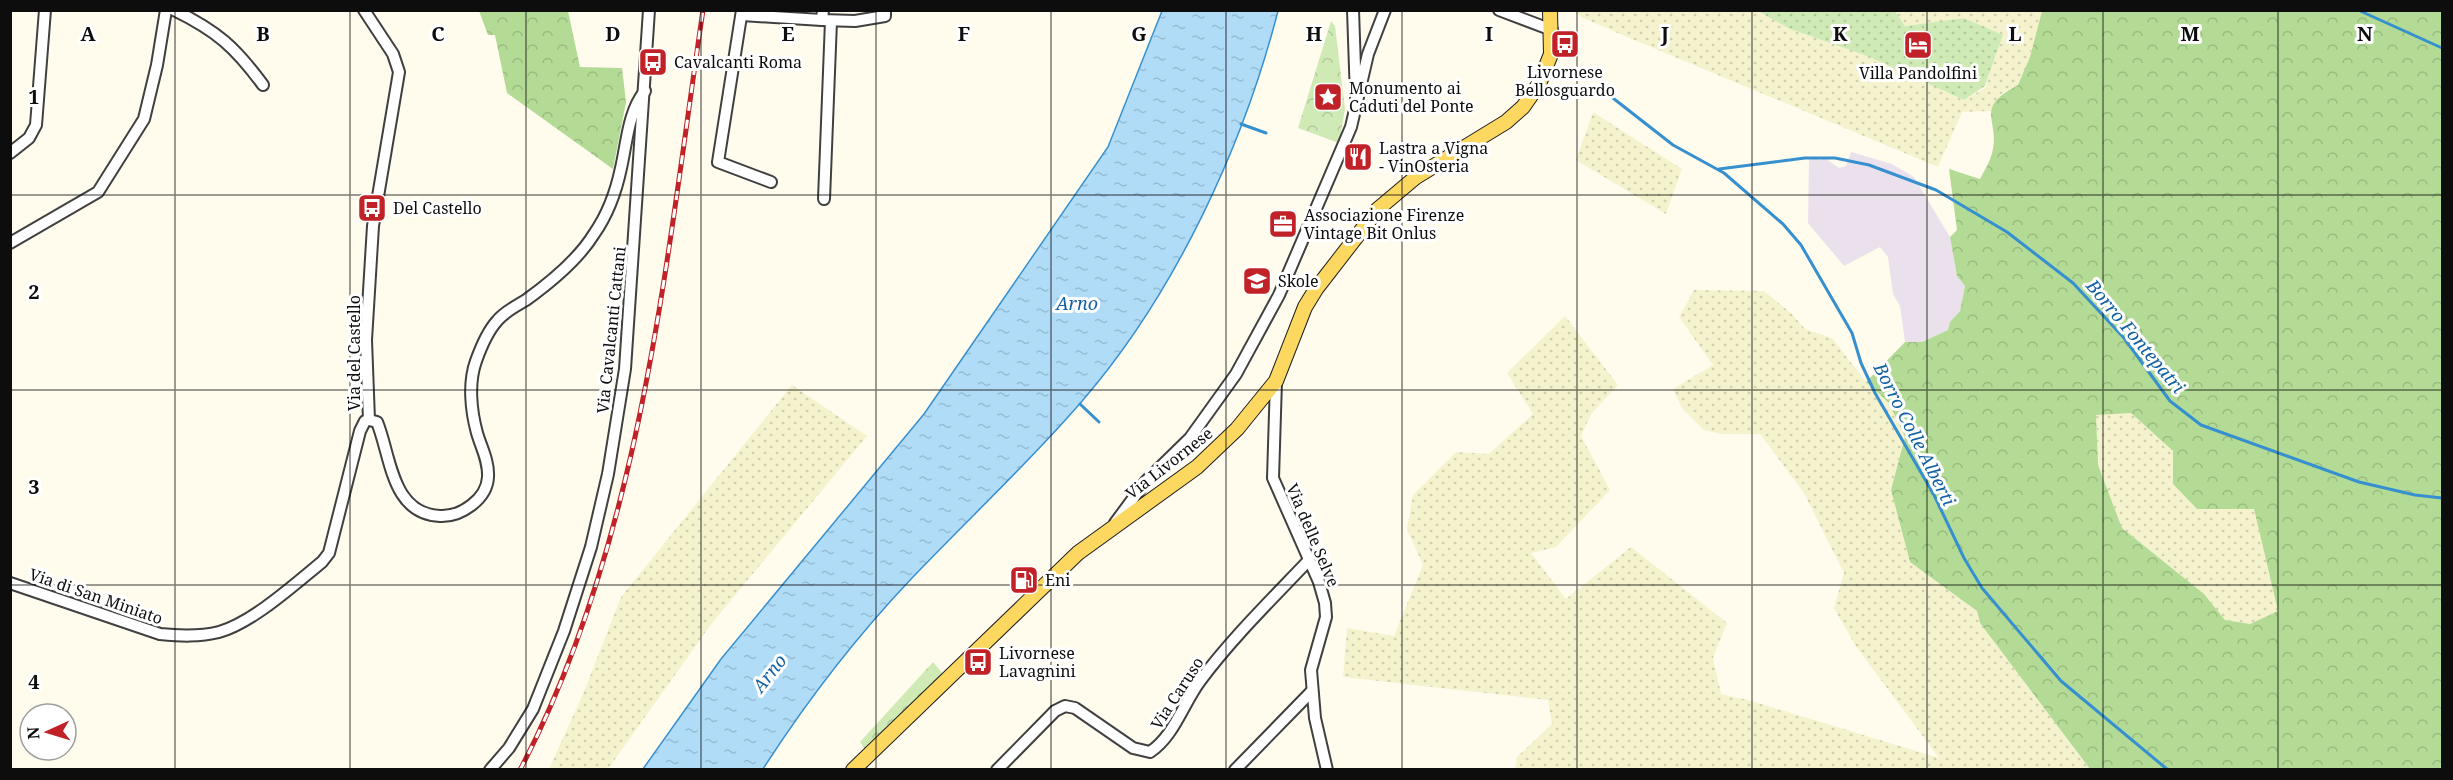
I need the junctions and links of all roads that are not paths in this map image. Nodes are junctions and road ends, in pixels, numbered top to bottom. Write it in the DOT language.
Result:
graph roads {
  1 [pos="45,10"];
  2 [pos="166,10"];
  3 [pos="174,10"];
  4 [pos="364,10"];
  5 [pos="649,10"];
  6 [pos="885,10"];
  7 [pos="1353,10"];
  8 [pos="1385,10"];
  9 [pos="1499,10"];
  10 [pos="1550,10"];
  11 [pos="742,13"];
  12 [pos="825,17"];
  13 [pos="1552,30"];
  14 [pos="263,85"];
  15 [pos="646,91"];
  16 [pos="1356,109"];
  17 [pos="10,153"];
  18 [pos="771,182"];
  19 [pos="824,199"];
  20 [pos="10,243"];
  21 [pos="1276,381"];
  22 [pos="369,420"];
  23 [pos="1111,528"];
  24 [pos="1309,560"];
  25 [pos="10,583"];
  26 [pos="1312,691"];
  27 [pos="490,770"];
  28 [pos="853,770"];
  29 [pos="997,770"];
  30 [pos="1235,770"];
  31 [pos="1327,770"];
  1 -- 17 [label="street"];
  2 -- 20 [label="street"];
  3 -- 14 [label="street"];
  4 -- 22 [label="street, Via del Castello"];
  5 -- 15 [label="street, Via Cavalcanti Cattani"];
  6 -- 12 [label="street"];
  7 -- 16 [label="street"];
  8 -- 16 [label="street"];
  9 -- 13 [label="street"];
  10 -- 13 [label="main road, Via Livornese"];
  11 -- 12 [label="street"];
  11 -- 18 [label="street"];
  12 -- 19 [label="street"];
  13 -- 21 [label="main road, Via Livornese"];
  15 -- 22 [label="street, Via del Castello"];
  15 -- 27 [label="street, Via Cavalcanti Cattani"];
  16 -- 23 [label="street"];
  21 -- 23 [label="main road, Via Livornese"];
  21 -- 24 [label="street, Via delle Selve"];
  22 -- 25 [label="street, Via di San Miniato"];
  23 -- 28 [label="main road, Via Livornese"];
  24 -- 26 [label="street, Via delle Selve"];
  24 -- 29 [label="street, Via Caruso"];
  26 -- 30 [label="street"];
  26 -- 31 [label="street, Via delle Selve"];
}
